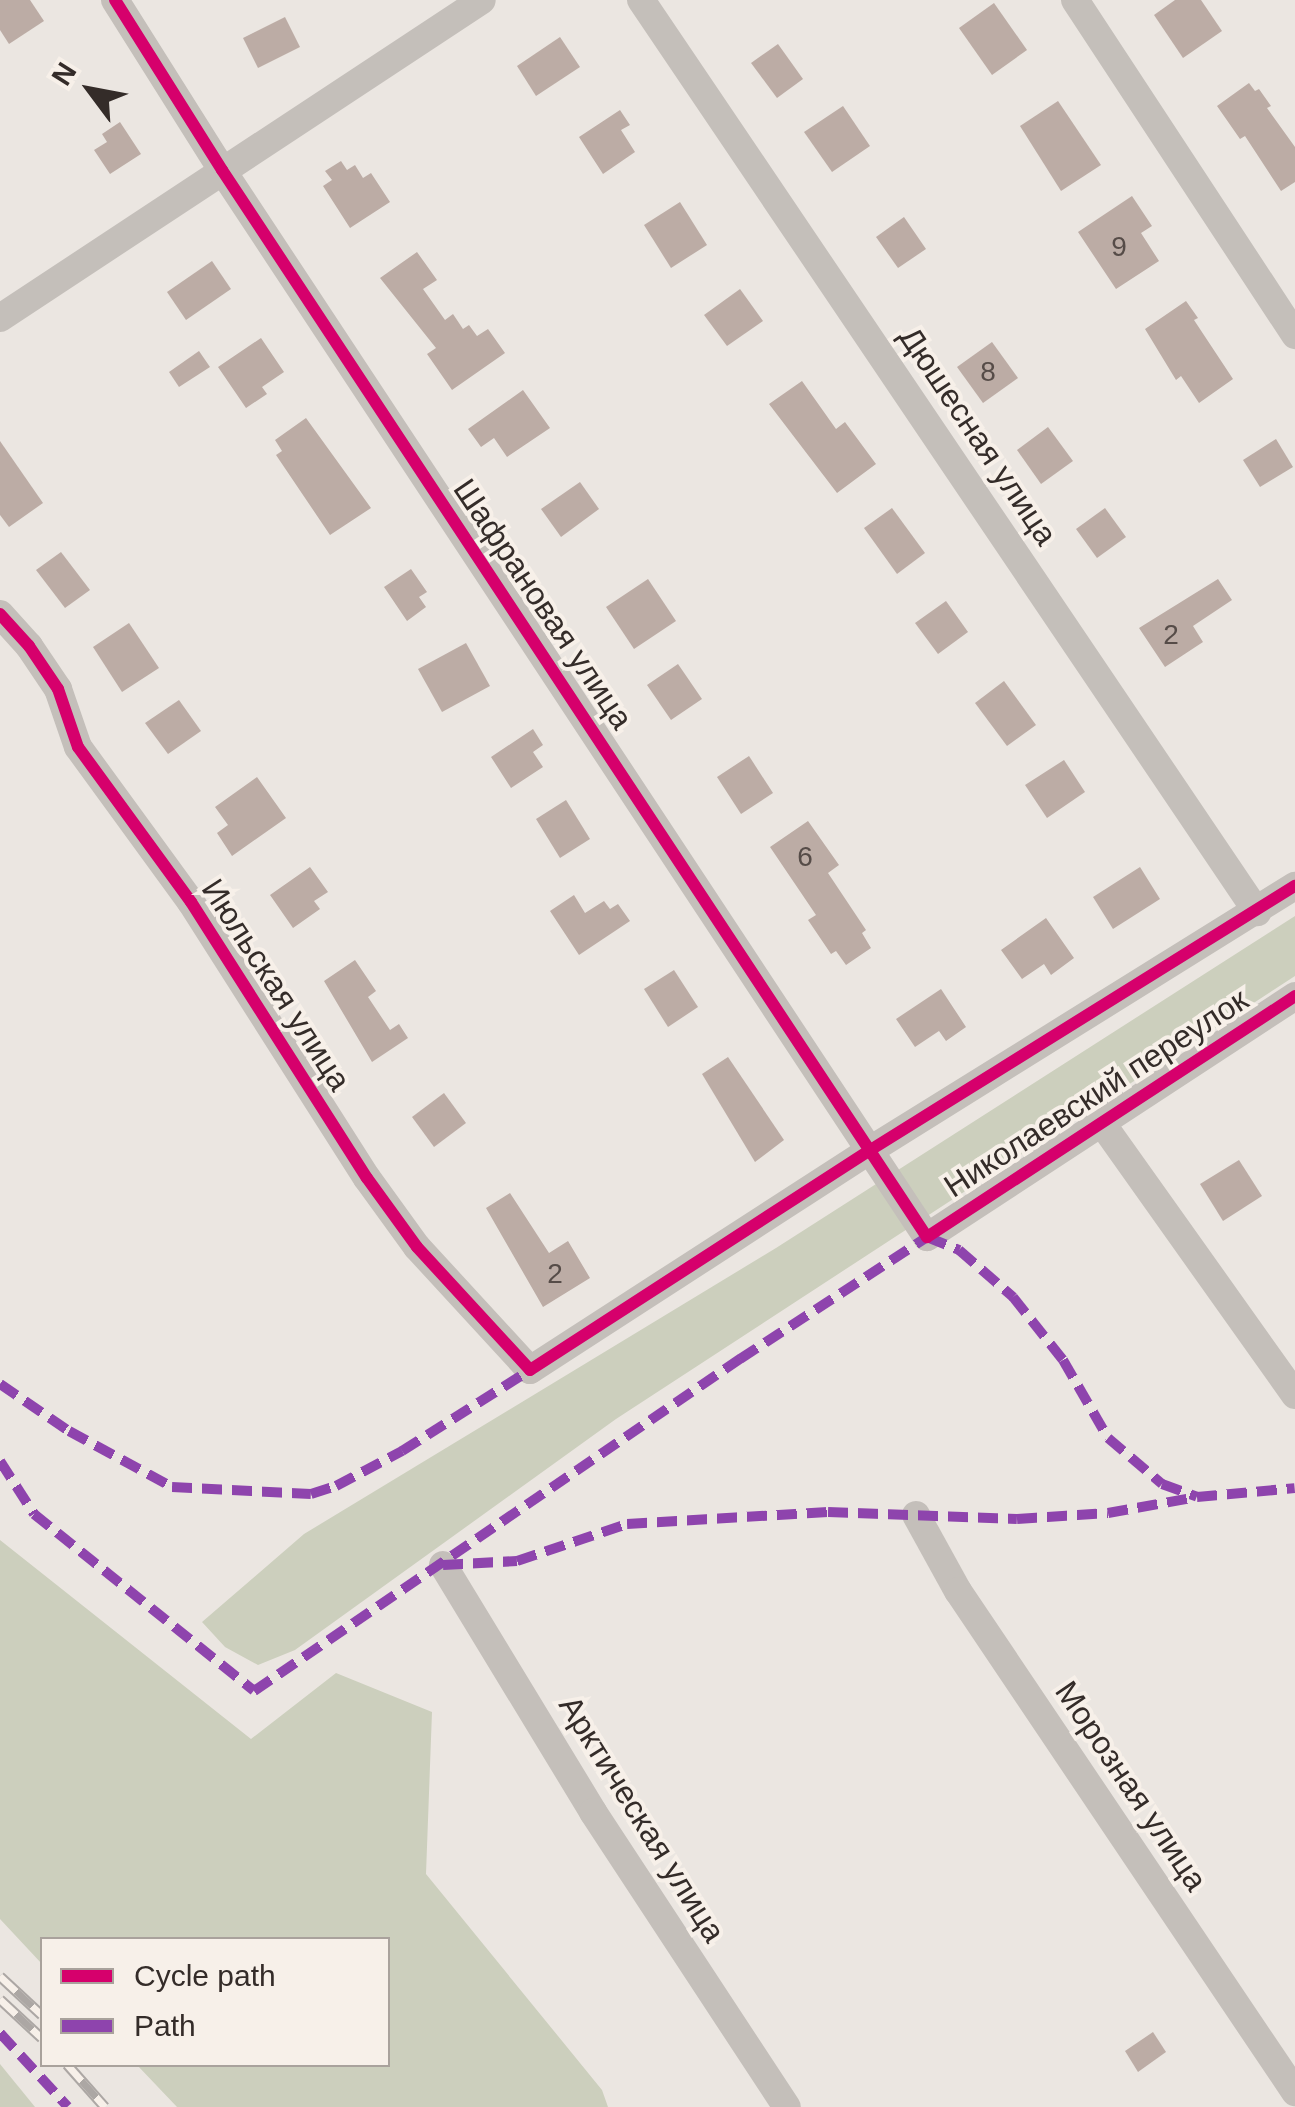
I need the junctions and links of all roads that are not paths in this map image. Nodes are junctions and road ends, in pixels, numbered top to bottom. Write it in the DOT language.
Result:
graph roads {
  1 [pos="114,0"];
  2 [pos="482,0"];
  3 [pos="641,0"];
  4 [pos="1075,0"];
  5 [pos="222,170"];
  6 [pos="0,318"];
  7 [pos="1295,334"];
  8 [pos="0,614"];
  9 [pos="1295,886"];
  10 [pos="1257,912"];
  11 [pos="1295,996"];
  12 [pos="1101,1122"];
  13 [pos="872,1148"];
  14 [pos="928,1237"];
  15 [pos="1295,1395"];
  16 [pos="916,1515"];
  17 [pos="443,1564"];
  18 [pos="1295,2092"];
  19 [pos="787,2107"];
  1 -- 5 [label="street, Шафрановая улица"];
  2 -- 5 [label="street"];
  3 -- 10 [label="street, Дюшесная улица"];
  4 -- 7 [label="street"];
  5 -- 6 [label="street"];
  5 -- 13 [label="street, Шафрановая улица"];
  8 -- 13 [label="street, Июльская улица"];
  9 -- 10 [label="street"];
  10 -- 13 [label="street"];
  11 -- 12 [label="street, Николаевский переулок"];
  12 -- 14 [label="street, Николаевский переулок"];
  12 -- 15 [label="street, Николаевский переулок"];
  13 -- 14 [label="street, Шафрановая улица"];
  16 -- 18 [label="street, Морозная улица"];
  17 -- 19 [label="street, Арктическая улица"];
}
